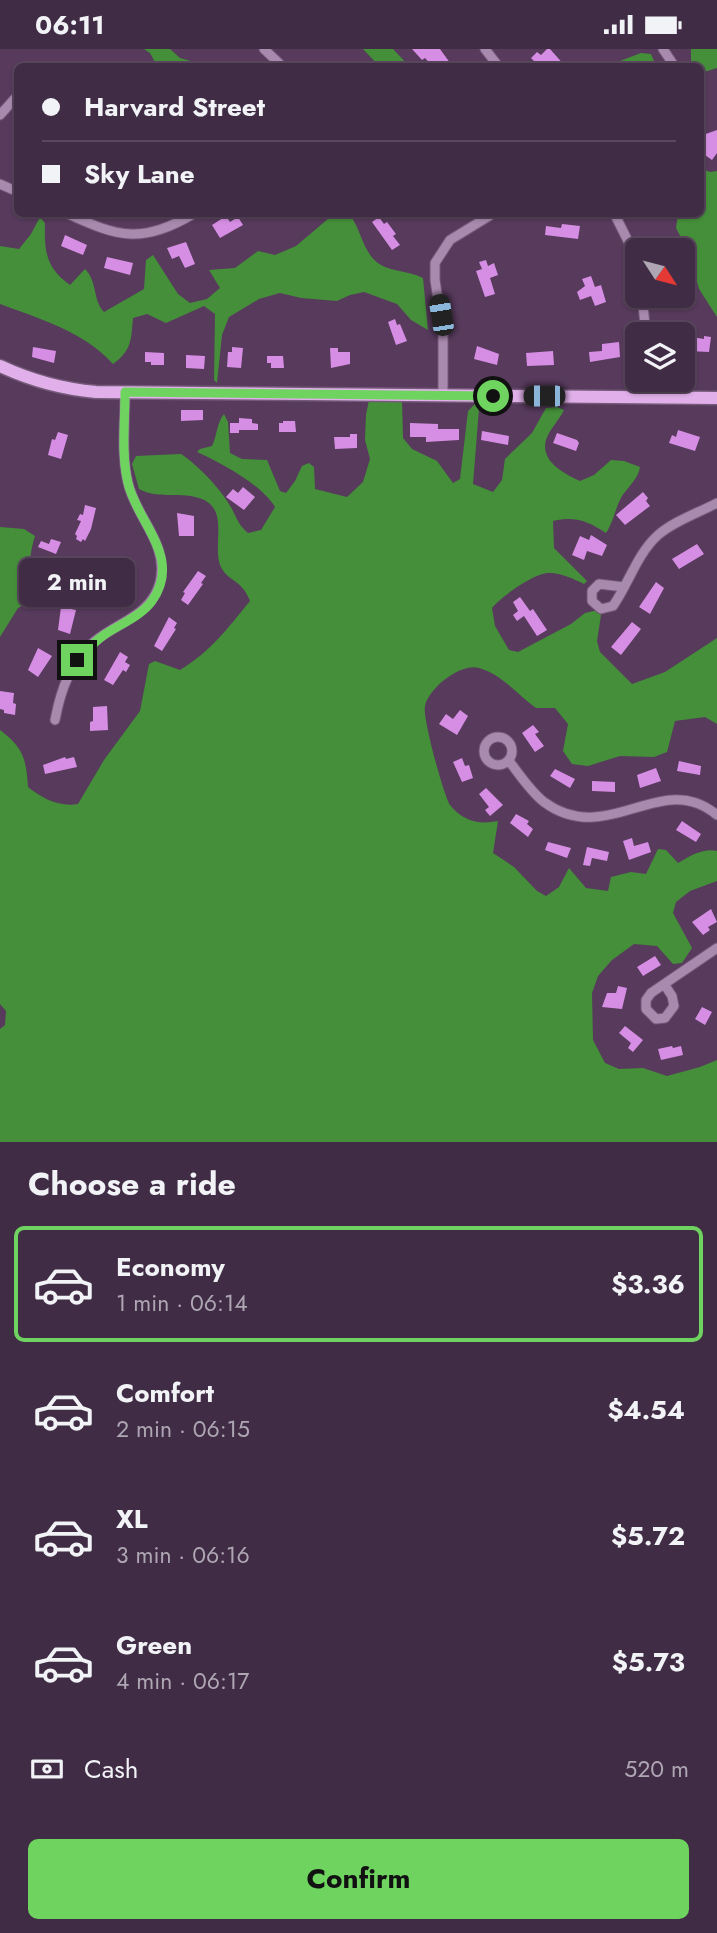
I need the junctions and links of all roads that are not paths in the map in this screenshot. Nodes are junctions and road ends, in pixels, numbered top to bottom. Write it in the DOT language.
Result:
graph roads {
  1 [pos="264,49"];
  2 [pos="485,49"];
  3 [pos="279,63"];
  4 [pos="496,63"];
  5 [pos="14,99"];
  6 [pos="0,115"];
  7 [pos="76,217"];
  8 [pos="187,217"];
  9 [pos="487,217"];
  10 [pos="616,217"];
  11 [pos="626,238"];
  12 [pos="0,366"];
  13 [pos="125,392"];
  14 [pos="645,392"];
  15 [pos="443,395"];
  16 [pos="645,397"];
  17 [pos="717,398"];
  18 [pos="717,503"];
  19 [pos="624,587"];
  20 [pos="55,720"];
  21 [pos="509,761"];
  22 [pos="717,815"];
  23 [pos="717,948"];
  24 [pos="664,984"];
  1 -- 3 [label="street"];
  2 -- 4 [label="street"];
  5 -- 6 [label="street"];
  7 -- 8 [label="street"];
  9 -- 15 [label="street"];
  10 -- 11 [label="street"];
  12 -- 13 [label="main road"];
  13 -- 15 [label="main road"];
  13 -- 20 [label="street"];
  14 -- 16 [label="street"];
  15 -- 16 [label="main road"];
  16 -- 17 [label="main road"];
  18 -- 19 [label="street"];
  21 -- 22 [label="street"];
  23 -- 24 [label="street"];
}
